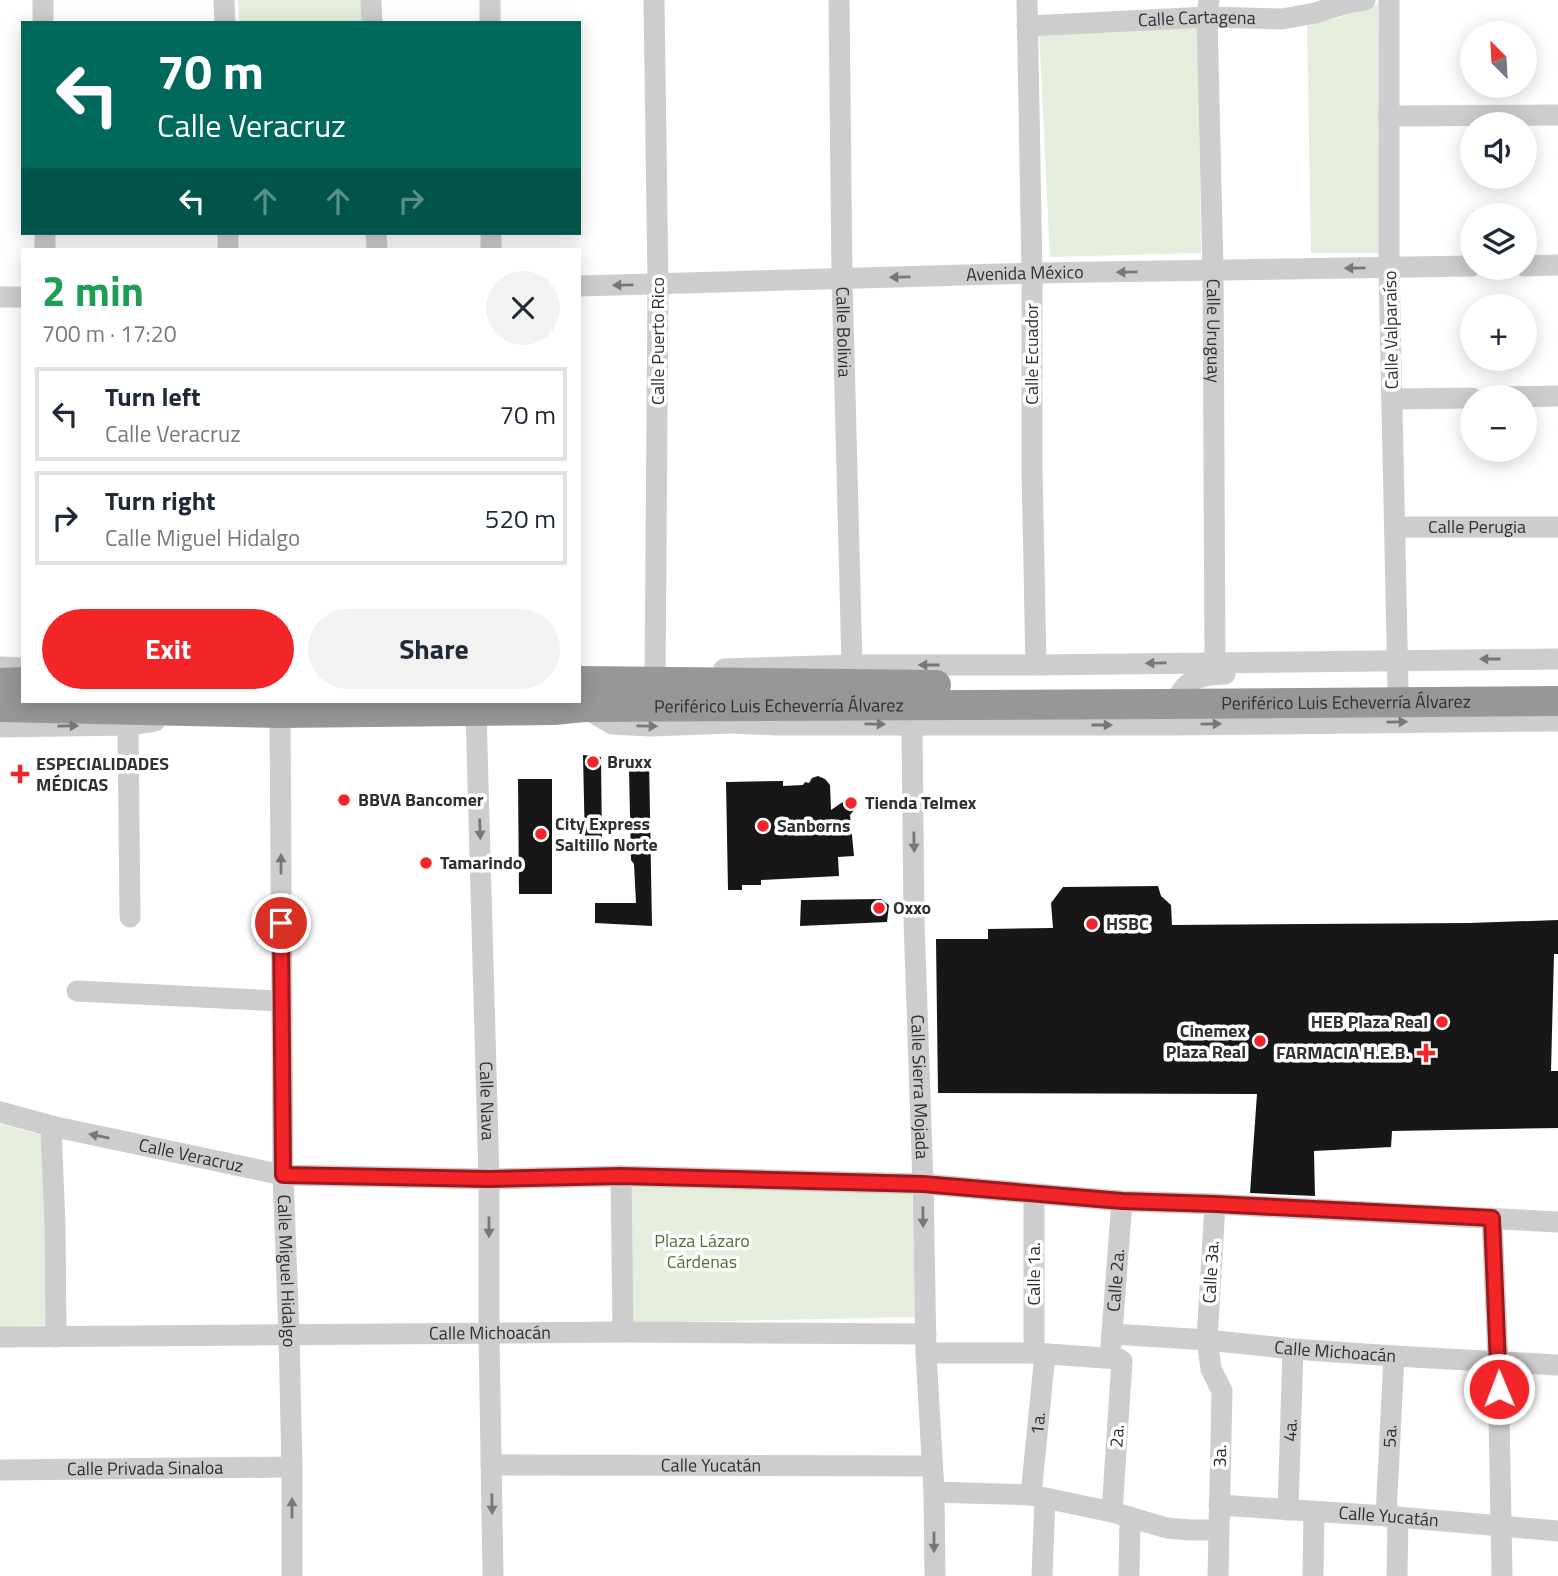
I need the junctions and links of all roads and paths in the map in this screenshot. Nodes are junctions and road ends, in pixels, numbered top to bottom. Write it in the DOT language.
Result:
graph roads {
  1 [pos="43,0"];
  2 [pos="224,0"];
  3 [pos="371,0"];
  4 [pos="490,0"];
  5 [pos="654,0"];
  6 [pos="839,0"];
  7 [pos="1027,0"];
  8 [pos="1365,0"];
  9 [pos="1389,0"];
  10 [pos="1208,8"];
  11 [pos="43,21"];
  12 [pos="225,21"];
  13 [pos="372,21"];
  14 [pos="490,21"];
  15 [pos="1027,26"];
  16 [pos="1558,115"];
  17 [pos="1388,116"];
  18 [pos="1558,265"];
  19 [pos="1460,266"];
  20 [pos="1537,266"];
  21 [pos="1389,268"];
  22 [pos="1213,271"];
  23 [pos="1032,273"];
  24 [pos="842,278"];
  25 [pos="658,284"];
  26 [pos="581,286"];
  27 [pos="21,296"];
  28 [pos="0,297"];
  29 [pos="1537,396"];
  30 [pos="1558,396"];
  31 [pos="1460,398"];
  32 [pos="1392,400"];
  33 [pos="1395,527"];
  34 [pos="1558,527"];
  35 [pos="1558,659"];
  36 [pos="1396,660"];
  37 [pos="1215,663"];
  38 [pos="1036,665"];
  39 [pos="852,666"];
  40 [pos="0,667"];
  41 [pos="21,668"];
  42 [pos="21,682"];
  43 [pos="662,682"];
  44 [pos="0,683"];
  45 [pos="1558,683"];
  46 [pos="582,694"];
  47 [pos="1558,701"];
  48 [pos="566,703"];
  49 [pos="1167,705"];
  50 [pos="0,707"];
  51 [pos="476,711"];
  52 [pos="208,712"];
  53 [pos="280,713"];
  54 [pos="1558,721"];
  55 [pos="1255,724"];
  56 [pos="128,725"];
  57 [pos="912,725"];
  58 [pos="0,727"];
  59 [pos="130,917"];
  60 [pos="76,991"];
  61 [pos="281,1001"];
  62 [pos="0,1112"];
  63 [pos="51,1126"];
  64 [pos="283,1175"];
  65 [pos="621,1176"];
  66 [pos="489,1179"];
  67 [pos="923,1184"];
  68 [pos="1034,1194"];
  69 [pos="1122,1201"];
  70 [pos="1215,1204"];
  71 [pos="1492,1218"];
  72 [pos="1558,1222"];
  73 [pos="623,1332"];
  74 [pos="489,1334"];
  75 [pos="1112,1334"];
  76 [pos="289,1335"];
  77 [pos="0,1337"];
  78 [pos="56,1337"];
  79 [pos="1207,1340"];
  80 [pos="926,1343"];
  81 [pos="1293,1349"];
  82 [pos="1040,1353"];
  83 [pos="1394,1356"];
  84 [pos="1115,1359"];
  85 [pos="1498,1362"];
  86 [pos="1558,1364"];
  87 [pos="491,1465"];
  88 [pos="931,1466"];
  89 [pos="292,1467"];
  90 [pos="0,1470"];
  91 [pos="934,1492"];
  92 [pos="1038,1497"];
  93 [pos="1219,1505"];
  94 [pos="1288,1510"];
  95 [pos="1314,1512"];
  96 [pos="1121,1514"];
  97 [pos="1392,1517"];
  98 [pos="1501,1525"];
  99 [pos="1218,1530"];
  100 [pos="1558,1531"];
  101 [pos="292,1576"];
  102 [pos="493,1576"];
  103 [pos="935,1576"];
  104 [pos="1042,1576"];
  105 [pos="1129,1576"];
  106 [pos="1218,1576"];
  107 [pos="1313,1576"];
  108 [pos="1397,1576"];
  109 [pos="1502,1576"];
  1 -- 11 [label="street"];
  2 -- 12 [label="street"];
  3 -- 13 [label="street"];
  4 -- 14 [label="street"];
  5 -- 25 [label="street, Calle Puerto Rico"];
  6 -- 24 [label="street, Calle Bolivia"];
  7 -- 15 [label="street, Calle Ecuador"];
  8 -- 10 [label="street, Calle Cartagena"];
  9 -- 17 [label="street, Calle Valparaíso"];
  10 -- 15 [label="street, Calle Cartagena"];
  10 -- 22 [label="street, Calle Uruguay"];
  15 -- 23 [label="street, Calle Ecuador"];
  16 -- 17 [label="street"];
  17 -- 21 [label="street, Calle Valparaíso"];
  18 -- 20 [label="street"];
  19 -- 21 [label="street, Avenida México"];
  21 -- 22 [label="street, Avenida México, one-way"];
  21 -- 32 [label="street, Calle Valparaíso"];
  22 -- 23 [label="street, Avenida México, one-way"];
  22 -- 37 [label="street, Calle Uruguay"];
  23 -- 24 [label="street, Avenida México, one-way"];
  23 -- 38 [label="street, Calle Ecuador"];
  24 -- 25 [label="street, Avenida México"];
  24 -- 39 [label="street, Calle Bolivia"];
  25 -- 26 [label="street, Avenida México, one-way"];
  25 -- 43 [label="street, Calle Puerto Rico"];
  27 -- 28 [label="street"];
  29 -- 30 [label="street"];
  31 -- 32 [label="street"];
  32 -- 33 [label="street, Calle Valparaíso"];
  33 -- 34 [label="street, Calle Perugia"];
  33 -- 36 [label="street, Calle Valparaíso"];
  35 -- 36 [label="street, one-way"];
  36 -- 37 [label="street"];
  36 -- 49 [label="street"];
  36 -- 55 [label="street, Calle Valparaíso"];
  37 -- 38 [label="street, one-way"];
  38 -- 39 [label="street, one-way"];
  39 -- 43 [label="street"];
  40 -- 41 [label="street"];
  42 -- 44 [label="highway"];
  43 -- 46 [label="highway, Periférico Luis Echeverría Álvarez"];
  43 -- 49 [label="highway, Periférico Luis Echeverría Álvarez"];
  45 -- 49 [label="highway, Periférico Luis Echeverría Álvarez"];
  46 -- 49 [label="highway, Periférico Luis Echeverría Álvarez"];
  46 -- 57 [label="street, one-way"];
  47 -- 49 [label="highway, Periférico Luis Echeverría Álvarez, bridge"];
  48 -- 51 [label="highway, Periférico Luis Echeverría Álvarez"];
  49 -- 55 [label="street, one-way"];
  57 -- 49 [label="street, one-way"];
  50 -- 52 [label="highway, Periférico Luis Echeverría Álvarez"];
  51 -- 53 [label="highway, Periférico Luis Echeverría Álvarez"];
  51 -- 66 [label="street, Calle Nava, one-way"];
  52 -- 53 [label="highway, Periférico Luis Echeverría Álvarez"];
  52 -- 56 [label="street"];
  61 -- 53 [label="street, Calle Miguel Hidalgo, one-way"];
  55 -- 54 [label="street, one-way"];
  58 -- 56 [label="street, one-way"];
  56 -- 59 [label="street"];
  57 -- 67 [label="street, Calle Sierra Mojada, one-way"];
  60 -- 61 [label="street"];
  61 -- 64 [label="street, Calle Miguel Hidalgo"];
  62 -- 63 [label="street, Calle Veracruz"];
  64 -- 63 [label="street, Calle Veracruz, one-way"];
  63 -- 78 [label="street"];
  64 -- 66 [label="street, Calle Veracruz"];
  64 -- 76 [label="street, Calle Miguel Hidalgo"];
  65 -- 66 [label="street, Calle Veracruz"];
  65 -- 67 [label="street, Calle Veracruz"];
  65 -- 73 [label="street"];
  66 -- 74 [label="street, Calle Nava, one-way"];
  67 -- 68 [label="street, Calle Veracruz"];
  67 -- 80 [label="street, Calle Sierra Mojada, one-way"];
  68 -- 69 [label="street, Calle Veracruz"];
  68 -- 82 [label="street, Calle 1a."];
  69 -- 70 [label="street, Calle Veracruz"];
  69 -- 75 [label="street, Calle 2a."];
  70 -- 71 [label="street, Calle Veracruz"];
  70 -- 79 [label="street, Calle 3a."];
  71 -- 72 [label="street, Calle Veracruz"];
  71 -- 85 [label="street"];
  73 -- 74 [label="street, Calle Michoacán"];
  73 -- 80 [label="street, Calle Michoacán"];
  74 -- 76 [label="street, Calle Michoacán"];
  74 -- 87 [label="street, Calle Nava"];
  75 -- 79 [label="street, Calle Michoacán"];
  75 -- 84 [label="street, Calle 2a."];
  76 -- 78 [label="street, Calle Michoacán"];
  76 -- 89 [label="street, Calle Miguel Hidalgo"];
  77 -- 78 [label="street, Calle Michoacán"];
  79 -- 81 [label="street, Calle Michoacán"];
  79 -- 93 [label="street, 3a."];
  80 -- 82 [label="street, Calle Michoacán"];
  80 -- 88 [label="street, Calle Sierra Mojada"];
  81 -- 83 [label="street, Calle Michoacán"];
  81 -- 94 [label="street, 4a."];
  82 -- 84 [label="street, Calle Michoacán"];
  82 -- 92 [label="street, 1a."];
  83 -- 85 [label="street, Calle Michoacán"];
  83 -- 97 [label="street, 5a."];
  84 -- 96 [label="street, 2a."];
  85 -- 86 [label="street, Calle Michoacán"];
  85 -- 98 [label="street"];
  87 -- 88 [label="street, Calle Yucatán"];
  87 -- 102 [label="street, Calle Nava, one-way"];
  88 -- 91 [label="street, Calle Sierra Mojada"];
  89 -- 90 [label="street, Calle Privada Sinaloa"];
  101 -- 89 [label="street, Calle Miguel Hidalgo, one-way"];
  91 -- 92 [label="street"];
  91 -- 103 [label="street, Calle Sierra Mojada, one-way"];
  92 -- 96 [label="street"];
  92 -- 104 [label="street, 1a."];
  93 -- 94 [label="street, Calle Yucatán"];
  93 -- 99 [label="street, 3a."];
  94 -- 95 [label="street, Calle Yucatán"];
  95 -- 97 [label="street, Calle Yucatán"];
  95 -- 107 [label="street"];
  96 -- 99 [label="street"];
  96 -- 105 [label="street, 2a."];
  97 -- 98 [label="street, Calle Yucatán"];
  97 -- 108 [label="street, 5a."];
  98 -- 100 [label="street, Calle Yucatán"];
  98 -- 109 [label="street"];
  99 -- 106 [label="street, 3a."];
}
